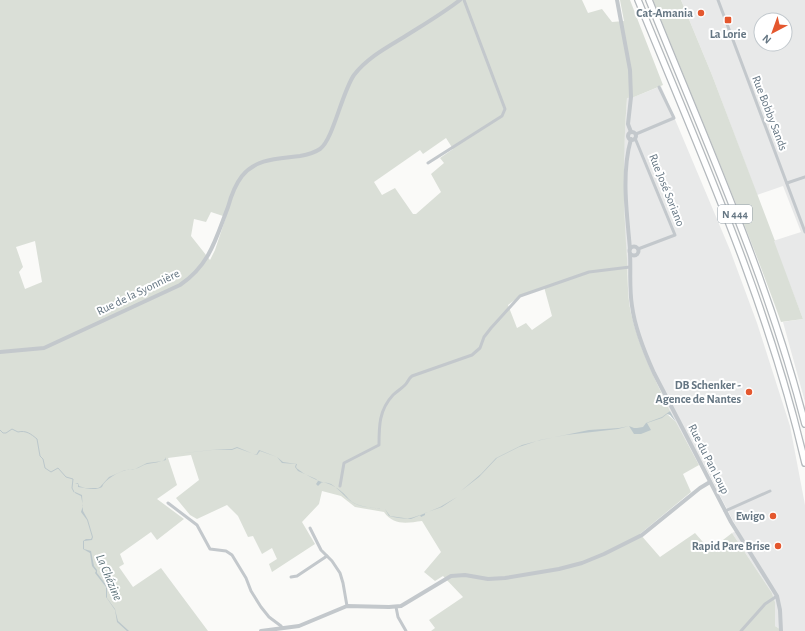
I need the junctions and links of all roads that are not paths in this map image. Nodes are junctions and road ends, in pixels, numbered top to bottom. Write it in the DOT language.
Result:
graph roads {
  1 [pos="460,0"];
  2 [pos="464,0"];
  3 [pos="617,0"];
  4 [pos="638,0"];
  5 [pos="649,0"];
  6 [pos="718,0"];
  7 [pos="659,87"];
  8 [pos="630,132"];
  9 [pos="634,137"];
  10 [pos="428,163"];
  11 [pos="805,177"];
  12 [pos="787,184"];
  13 [pos="628,232"];
  14 [pos="805,232"];
  15 [pos="637,248"];
  16 [pos="630,251"];
  17 [pos="636,255"];
  18 [pos="630,267"];
  19 [pos="0,352"];
  20 [pos="805,424"];
  21 [pos="805,463"];
  22 [pos="710,482"];
  23 [pos="340,486"];
  24 [pos="770,491"];
  25 [pos="168,503"];
  26 [pos="725,512"];
  27 [pos="310,528"];
  28 [pos="327,556"];
  29 [pos="291,576"];
  30 [pos="777,596"];
  31 [pos="347,606"];
  32 [pos="396,607"];
  33 [pos="282,628"];
  34 [pos="299,628"];
  35 [pos="261,631"];
  36 [pos="406,631"];
  37 [pos="741,631"];
  38 [pos="781,631"];
  1 -- 19 [label="street, Rue de la Syonnière"];
  2 -- 10 [label="street"];
  3 -- 8 [label="street, Rue du Pan Loup"];
  4 -- 21 [label="highway, N 444"];
  5 -- 20 [label="highway, N 444"];
  6 -- 12 [label="street, Rue Bobby Sands"];
  7 -- 9 [label="street"];
  8 -- 9 [label="street"];
  8 -- 9 [label="street, Rue du Pan Loup"];
  9 -- 13 [label="street, Rue du Pan Loup"];
  9 -- 15 [label="street, Rue José Soriano"];
  11 -- 12 [label="street"];
  12 -- 14 [label="street, Rue Bobby Sands"];
  13 -- 15 [label="street"];
  13 -- 16 [label="street, Rue du Pan Loup"];
  15 -- 16 [label="street"];
  15 -- 17 [label="street"];
  16 -- 17 [label="street"];
  16 -- 18 [label="street, Rue du Pan Loup"];
  17 -- 18 [label="street"];
  18 -- 22 [label="street, Rue du Pan Loup"];
  18 -- 23 [label="street"];
  22 -- 26 [label="street, Rue du Pan Loup"];
  22 -- 32 [label="street"];
  24 -- 26 [label="street"];
  25 -- 33 [label="street"];
  26 -- 30 [label="street, Rue du Pan Loup"];
  27 -- 28 [label="street"];
  28 -- 29 [label="street"];
  28 -- 31 [label="street"];
  30 -- 37 [label="street"];
  30 -- 38 [label="street, Rue du Pan Loup"];
  31 -- 32 [label="street"];
  31 -- 34 [label="street"];
  32 -- 36 [label="street"];
  33 -- 34 [label="street"];
  33 -- 35 [label="street"];
}
